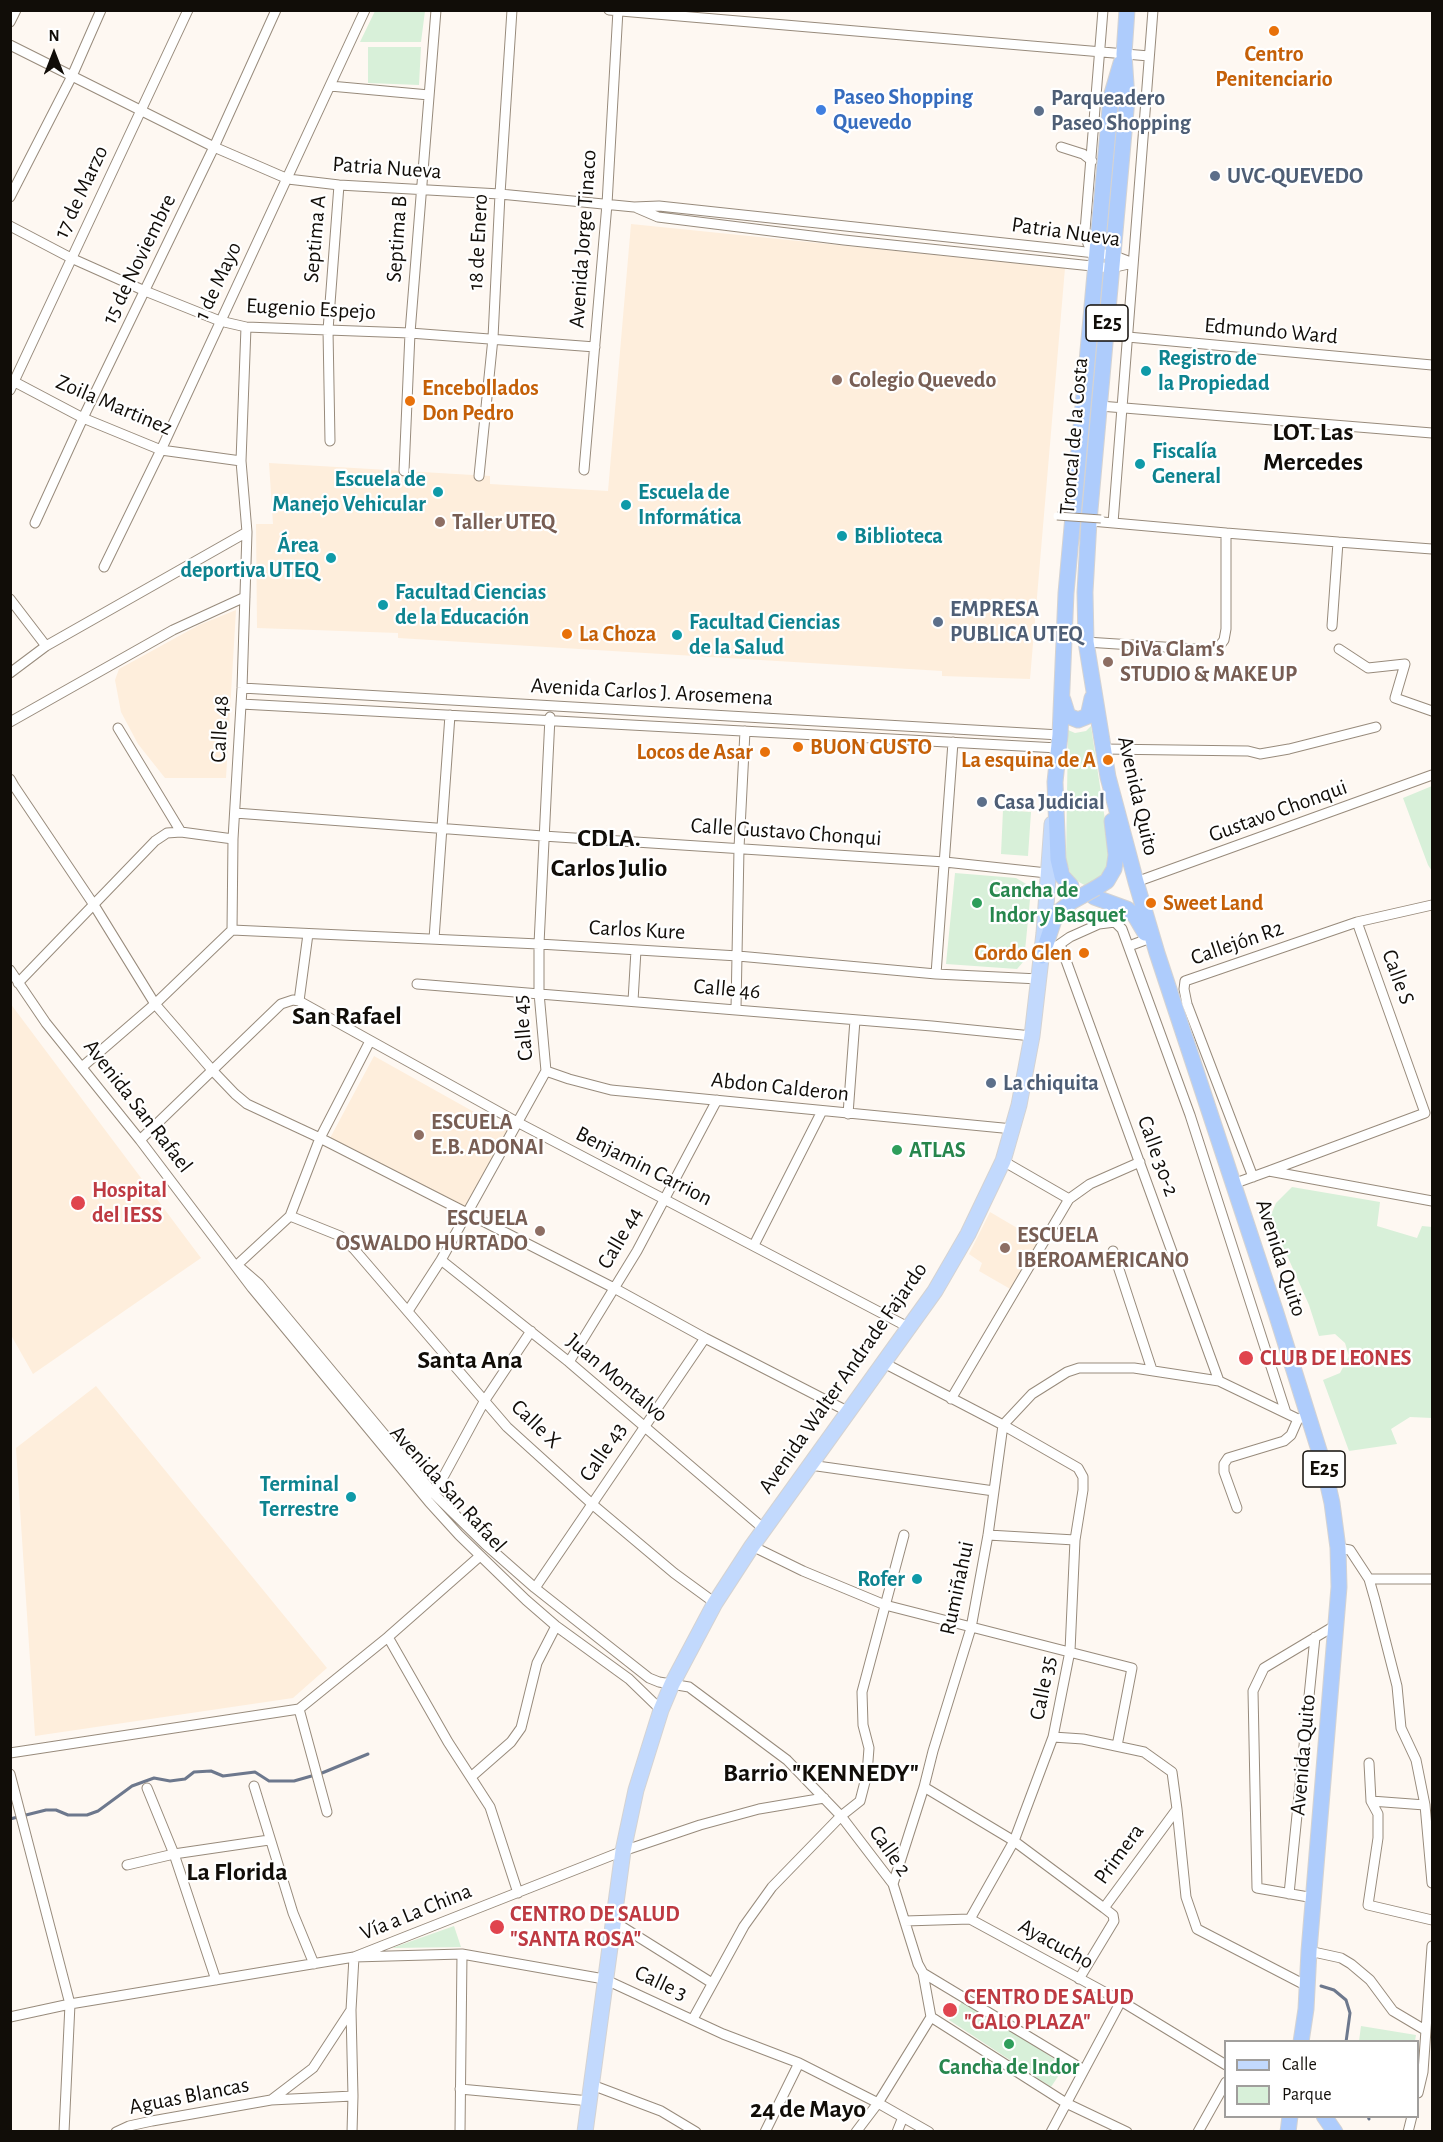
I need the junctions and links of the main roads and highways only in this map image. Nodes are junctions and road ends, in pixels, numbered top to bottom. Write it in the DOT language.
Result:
graph roads {
  1 [pos="1127,10"];
  2 [pos="1104,261"];
  3 [pos="1064,629"];
  4 [pos="1086,642"];
  5 [pos="1094,690"];
  6 [pos="1062,691"];
  7 [pos="1108,777"];
  8 [pos="1055,782"];
  9 [pos="1095,893"];
  10 [pos="1071,894"];
  11 [pos="1157,953"];
  12 [pos="1042,956"];
  13 [pos="1306,2008"];
  14 [pos="1301,2040"];
  15 [pos="1309,2040"];
  16 [pos="585,2132"];
  1 -- 2 [label="highway, Troncal de la Costa / E25"];
  2 -- 3 [label="highway, Troncal de la Costa / E25"];
  2 -- 4 [label="highway, Troncal de la Costa / E25"];
  3 -- 6 [label="highway, Avenida Walter Andrade Fajardo / E25"];
  4 -- 5 [label="highway, Avenida Quito / E25"];
  5 -- 6 [label="highway"];
  5 -- 7 [label="highway, Avenida Quito / E25"];
  6 -- 8 [label="highway, Avenida Walter Andrade Fajardo / E25"];
  7 -- 9 [label="highway"];
  7 -- 11 [label="highway, Avenida Quito / E25"];
  8 -- 10 [label="highway"];
  8 -- 12 [label="main road, Avenida Walter Andrade Fajardo"];
  9 -- 10 [label="highway, bridge"];
  9 -- 11 [label="highway"];
  10 -- 12 [label="highway"];
  11 -- 13 [label="highway, Avenida Quito / E25"];
  12 -- 16 [label="main road, Avenida Walter Andrade Fajardo"];
  13 -- 14 [label="highway, Avenida Quito / E25"];
  13 -- 15 [label="highway, Avenida Quito / E25"];
}
